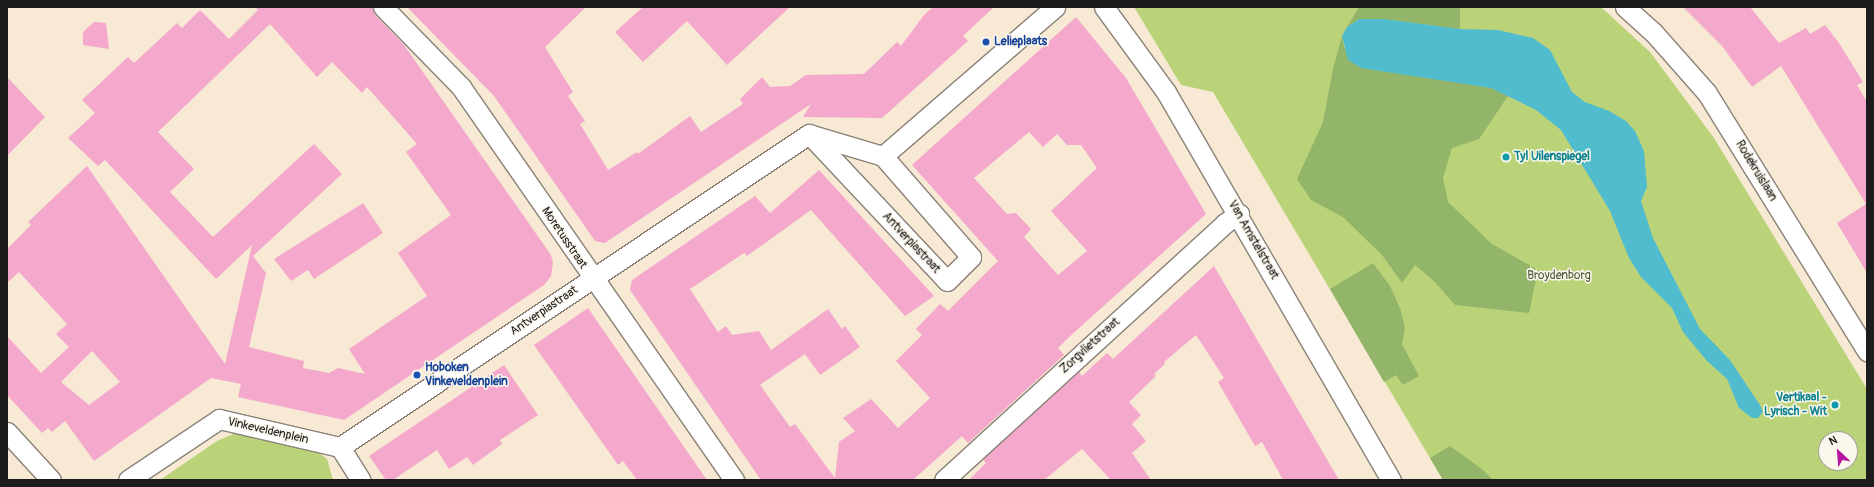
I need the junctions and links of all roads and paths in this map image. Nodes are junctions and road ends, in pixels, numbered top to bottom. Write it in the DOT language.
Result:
graph roads {
  1 [pos="383,7"];
  2 [pos="1055,7"];
  3 [pos="1104,7"];
  4 [pos="1624,7"];
  5 [pos="809,134"];
  6 [pos="884,156"];
  7 [pos="1239,214"];
  8 [pos="592,279"];
  9 [pos="1867,351"];
  10 [pos="7,432"];
  11 [pos="340,447"];
  12 [pos="51,480"];
  13 [pos="128,480"];
  14 [pos="361,480"];
  15 [pos="734,480"];
  16 [pos="944,480"];
  17 [pos="1391,480"];
  1 -- 8 [label="street, Moretusstraat"];
  2 -- 6 [label="street"];
  3 -- 7 [label="street, Van Amstelstraat"];
  4 -- 9 [label="street, Rodekruislaan"];
  5 -- 6 [label="street"];
  5 -- 6 [label="street, Antverpiastraat"];
  5 -- 8 [label="street, Antverpiastraat"];
  7 -- 16 [label="street, Zorgvlietstraat"];
  7 -- 17 [label="street, Van Amstelstraat"];
  8 -- 11 [label="street, Antverpiastraat"];
  8 -- 15 [label="street, Moretusstraat"];
  10 -- 12 [label="street"];
  11 -- 13 [label="street, Vinkeveldenplein"];
  11 -- 14 [label="street"];
}
